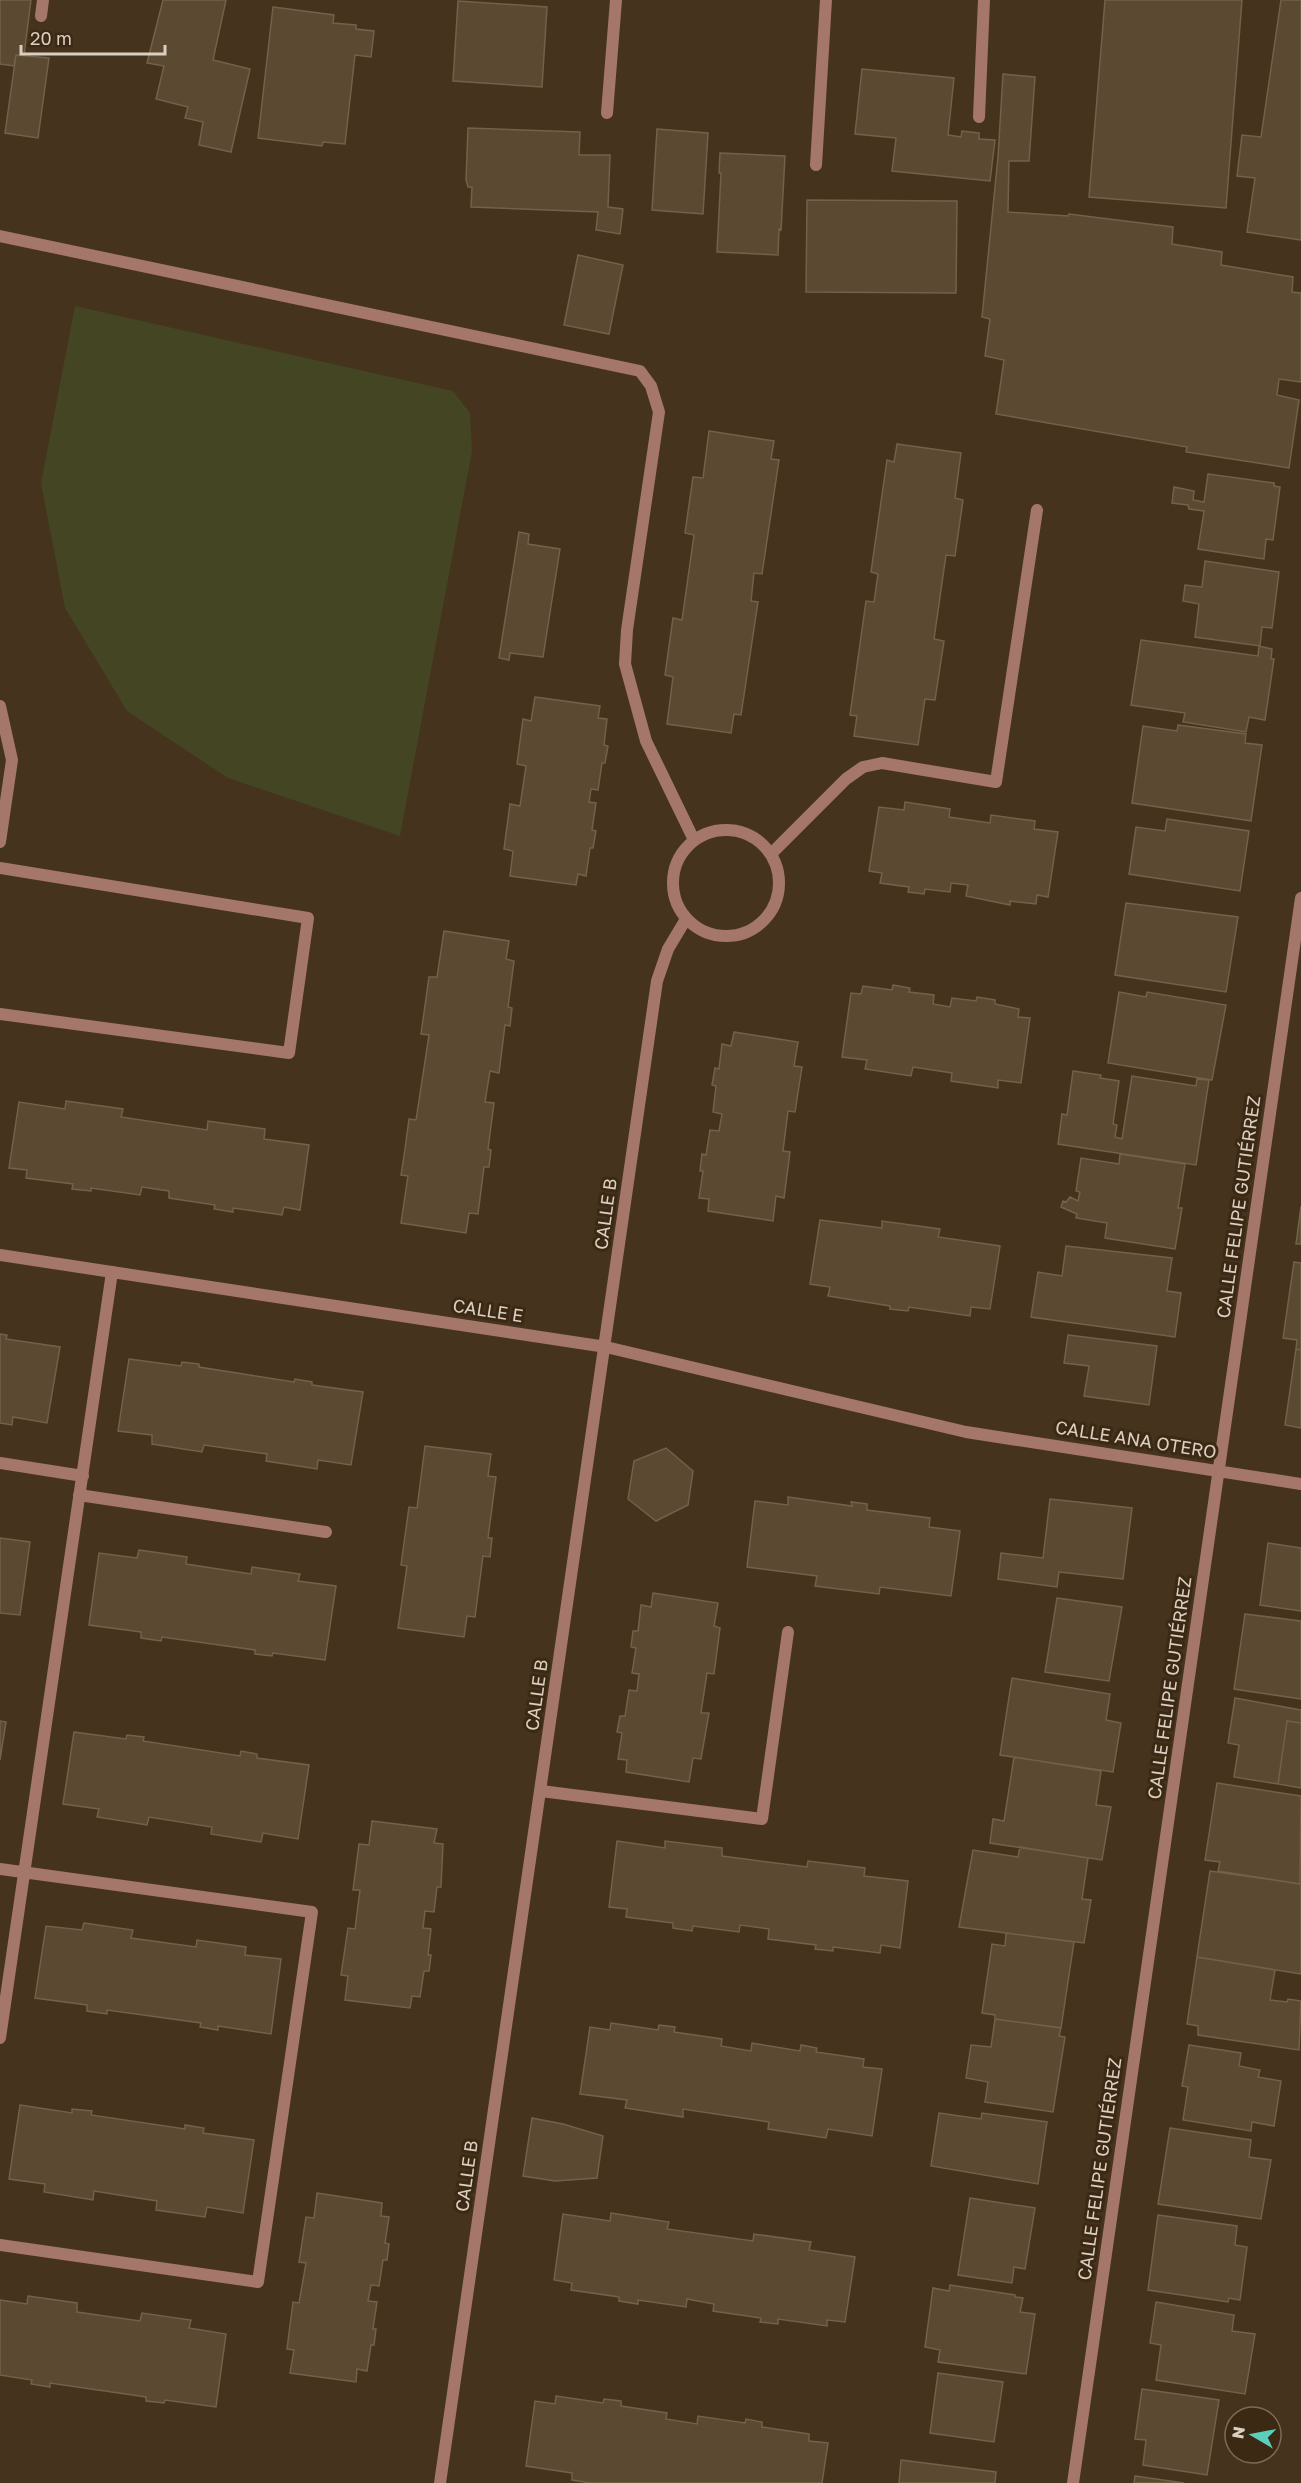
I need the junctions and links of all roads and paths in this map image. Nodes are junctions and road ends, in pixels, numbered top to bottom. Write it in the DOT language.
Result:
graph roads {
  1 [pos="43,0"];
  2 [pos="616,0"];
  3 [pos="826,0"];
  4 [pos="984,0"];
  5 [pos="41,16"];
  6 [pos="607,113"];
  7 [pos="979,117"];
  8 [pos="816,165"];
  9 [pos="0,236"];
  10 [pos="1037,510"];
  11 [pos="0,706"];
  12 [pos="3,794"];
  13 [pos="694,840"];
  14 [pos="0,842"];
  15 [pos="771,854"];
  16 [pos="0,868"];
  17 [pos="1301,898"];
  18 [pos="686,919"];
  19 [pos="0,1014"];
  20 [pos="0,1255"];
  21 [pos="112,1272"];
  22 [pos="606,1347"];
  23 [pos="966,1432"];
  24 [pos="0,1463"];
  25 [pos="1220,1472"];
  26 [pos="83,1476"];
  27 [pos="1301,1484"];
  28 [pos="79,1495"];
  29 [pos="326,1532"];
  30 [pos="788,1632"];
  31 [pos="541,1791"];
  32 [pos="0,1869"];
  33 [pos="24,1873"];
  34 [pos="0,2038"];
  35 [pos="0,2245"];
  36 [pos="441,2483"];
  37 [pos="1073,2483"];
  1 -- 5 [label="street"];
  2 -- 6 [label="street"];
  3 -- 8 [label="street"];
  4 -- 7 [label="street"];
  9 -- 13 [label="street"];
  10 -- 15 [label="street"];
  11 -- 12 [label="street"];
  12 -- 14 [label="street"];
  13 -- 15 [label="street"];
  13 -- 18 [label="street"];
  15 -- 18 [label="street"];
  16 -- 19 [label="street"];
  17 -- 25 [label="street, CALLE FELIPE GUTIÉRREZ"];
  18 -- 22 [label="street, CALLE B"];
  20 -- 21 [label="street, CALLE E"];
  21 -- 22 [label="street, CALLE E"];
  21 -- 26 [label="street"];
  22 -- 23 [label="street, CALLE E"];
  22 -- 31 [label="street, CALLE B"];
  23 -- 25 [label="street, CALLE ANA OTERO"];
  24 -- 26 [label="street"];
  25 -- 27 [label="street, CALLE ANA OTERO"];
  25 -- 37 [label="street, CALLE FELIPE GUTIÉRREZ"];
  26 -- 28 [label="street"];
  28 -- 29 [label="street"];
  28 -- 33 [label="street"];
  30 -- 31 [label="street"];
  31 -- 36 [label="street, CALLE B"];
  32 -- 33 [label="street"];
  33 -- 34 [label="street"];
  33 -- 35 [label="street"];
}
